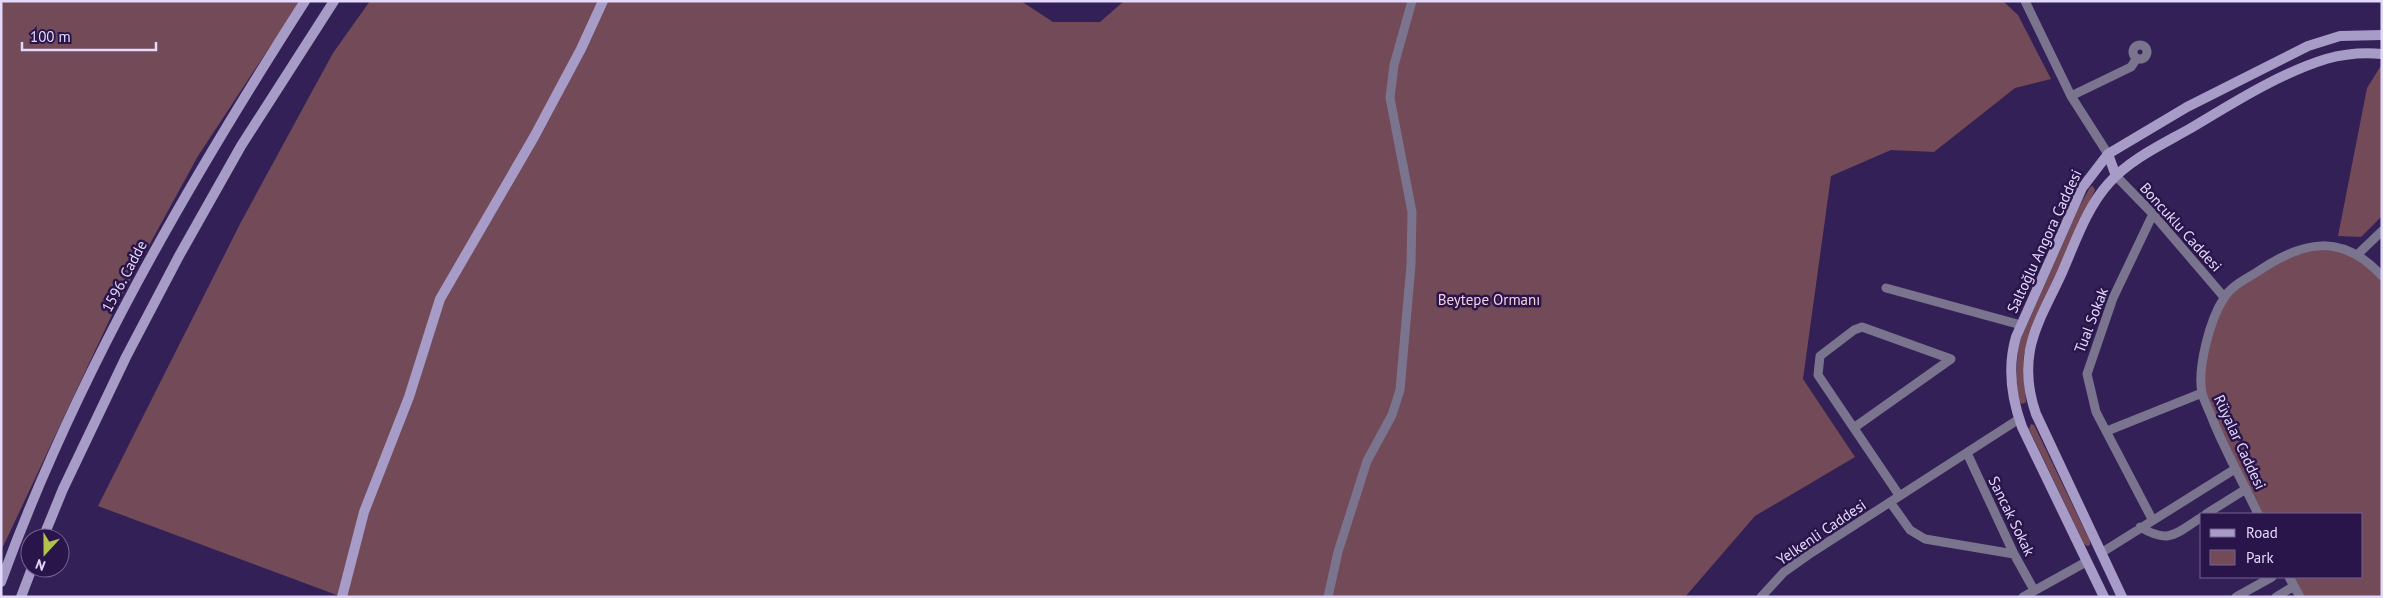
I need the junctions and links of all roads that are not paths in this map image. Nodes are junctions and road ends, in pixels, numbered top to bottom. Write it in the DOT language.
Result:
graph roads {
  1 [pos="305,1"];
  2 [pos="334,1"];
  3 [pos="603,1"];
  4 [pos="1412,1"];
  5 [pos="2025,1"];
  6 [pos="2382,35"];
  7 [pos="2382,54"];
  8 [pos="2137,58"];
  9 [pos="2071,96"];
  10 [pos="2108,154"];
  11 [pos="2116,176"];
  12 [pos="2153,214"];
  13 [pos="2382,231"];
  14 [pos="2357,255"];
  15 [pos="2382,276"];
  16 [pos="1886,288"];
  17 [pos="2224,297"];
  18 [pos="2021,325"];
  19 [pos="2202,393"];
  20 [pos="2036,414"];
  21 [pos="2019,419"];
  22 [pos="1855,427"];
  23 [pos="2107,431"];
  24 [pos="1967,453"];
  25 [pos="2235,469"];
  26 [pos="2246,489"];
  27 [pos="1900,495"];
  28 [pos="1890,502"];
  29 [pos="2208,513"];
  30 [pos="2258,513"];
  31 [pos="2200,518"];
  32 [pos="2152,519"];
  33 [pos="2140,527"];
  34 [pos="48,528"];
  35 [pos="2101,553"];
  36 [pos="2014,554"];
  37 [pos="2086,562"];
  38 [pos="28,578"];
  39 [pos="2270,578"];
  40 [pos="2290,578"];
  41 [pos="1,582"];
  42 [pos="2294,586"];
  43 [pos="2035,592"];
  44 [pos="21,597"];
  45 [pos="342,597"];
  46 [pos="1328,597"];
  47 [pos="1761,597"];
  48 [pos="2023,597"];
  49 [pos="2104,597"];
  50 [pos="2122,597"];
  51 [pos="2236,597"];
  52 [pos="2276,597"];
  53 [pos="2300,597"];
  1 -- 41 [label="street, 1596. Cadde"];
  2 -- 34 [label="street"];
  3 -- 45 [label="street"];
  4 -- 46 [label="street"];
  5 -- 9 [label="street"];
  6 -- 10 [label="street, Saltoğlu Angora Caddesi"];
  7 -- 11 [label="street, Saltoğlu Angora Caddesi"];
  8 -- 9 [label="street"];
  9 -- 10 [label="street"];
  10 -- 11 [label="street"];
  10 -- 18 [label="street, Saltoğlu Angora Caddesi"];
  11 -- 12 [label="street, Boncuklu Caddesi"];
  11 -- 20 [label="street, Saltoğlu Angora Caddesi"];
  12 -- 17 [label="street, Boncuklu Caddesi"];
  12 -- 23 [label="street, Tual Sokak"];
  13 -- 14 [label="street"];
  14 -- 15 [label="street, Rüyalar Caddesi"];
  14 -- 17 [label="street, Rüyalar Caddesi"];
  16 -- 18 [label="street"];
  17 -- 19 [label="street, Rüyalar Caddesi"];
  18 -- 21 [label="street, Saltoğlu Angora Caddesi"];
  19 -- 23 [label="street"];
  19 -- 25 [label="street, Rüyalar Caddesi"];
  20 -- 21 [label="street"];
  20 -- 35 [label="street, Saltoğlu Angora Caddesi"];
  21 -- 24 [label="street, Yelkenli Caddesi"];
  21 -- 37 [label="street, Saltoğlu Angora Caddesi"];
  22 -- 22 [label="street"];
  22 -- 27 [label="street"];
  23 -- 32 [label="street, Tual Sokak"];
  24 -- 27 [label="street, Yelkenli Caddesi"];
  24 -- 36 [label="street, Sancak Sokak"];
  25 -- 26 [label="street, Rüyalar Caddesi"];
  25 -- 32 [label="street"];
  26 -- 29 [label="street"];
  26 -- 30 [label="street, Rüyalar Caddesi"];
  27 -- 28 [label="street, Yelkenli Caddesi"];
  28 -- 36 [label="street"];
  28 -- 47 [label="street, Yelkenli Caddesi"];
  31 -- 33 [label="street"];
  32 -- 33 [label="street"];
  33 -- 35 [label="street"];
  35 -- 37 [label="street"];
  35 -- 50 [label="street, Saltoğlu Angora Caddesi"];
  36 -- 43 [label="street, Sancak Sokak"];
  37 -- 43 [label="street"];
  37 -- 49 [label="street, Saltoğlu Angora Caddesi"];
  38 -- 44 [label="street"];
  39 -- 51 [label="street"];
  40 -- 42 [label="street"];
  42 -- 52 [label="street"];
  42 -- 53 [label="street"];
  43 -- 48 [label="street"];
}
